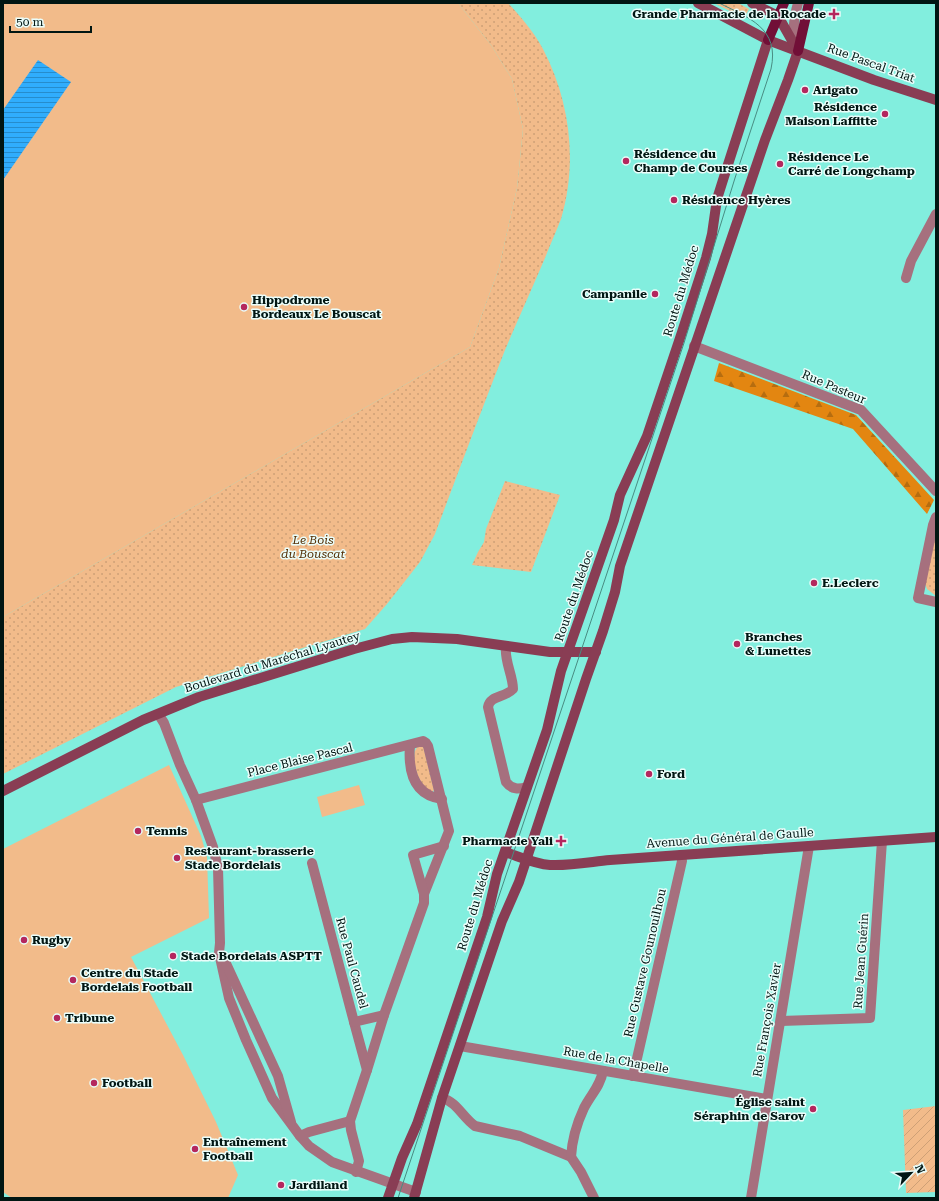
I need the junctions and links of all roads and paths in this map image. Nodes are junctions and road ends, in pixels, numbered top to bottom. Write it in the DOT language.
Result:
graph roads {
  1 [pos="698,3"];
  2 [pos="752,3"];
  3 [pos="784,3"];
  4 [pos="798,3"];
  5 [pos="809,3"];
  6 [pos="778,16"];
  7 [pos="768,40"];
  8 [pos="798,51"];
  9 [pos="936,100"];
  10 [pos="936,214"];
  11 [pos="906,278"];
  12 [pos="694,346"];
  13 [pos="936,491"];
  14 [pos="936,517"];
  15 [pos="936,602"];
  16 [pos="506,646"];
  17 [pos="568,652"];
  18 [pos="596,652"];
  19 [pos="159,714"];
  20 [pos="410,744"];
  21 [pos="527,787"];
  22 [pos="3,791"];
  23 [pos="442,799"];
  24 [pos="196,800"];
  25 [pos="936,837"];
  26 [pos="882,841"];
  27 [pos="444,846"];
  28 [pos="809,846"];
  29 [pos="505,852"];
  30 [pos="682,855"];
  31 [pos="526,860"];
  32 [pos="312,863"];
  33 [pos="424,894"];
  34 [pos="220,943"];
  35 [pos="250,1015"];
  36 [pos="384,1015"];
  37 [pos="238,1021"];
  38 [pos="781,1021"];
  39 [pos="354,1022"];
  40 [pos="460,1046"];
  41 [pos="368,1070"];
  42 [pos="603,1072"];
  43 [pos="633,1076"];
  44 [pos="283,1091"];
  45 [pos="272,1098"];
  46 [pos="442,1098"];
  47 [pos="767,1099"];
  48 [pos="350,1120"];
  49 [pos="291,1124"];
  50 [pos="300,1136"];
  51 [pos="571,1157"];
  52 [pos="356,1172"];
  53 [pos="393,1184"];
  54 [pos="415,1195"];
  55 [pos="388,1198"];
  56 [pos="594,1198"];
  57 [pos="751,1198"];
  1 -- 7 [label="main road, Rue Pascal Triat"];
  2 -- 6 [label="main road"];
  3 -- 6 [label="main road, Route du Médoc"];
  4 -- 8 [label="street"];
  5 -- 8 [label="main road"];
  6 -- 7 [label="main road, Route du Médoc"];
  6 -- 8 [label="main road"];
  7 -- 8 [label="main road, Rue Pascal Triat"];
  7 -- 17 [label="main road, Route du Médoc"];
  8 -- 9 [label="main road, Rue Pascal Triat"];
  8 -- 12 [label="main road"];
  10 -- 11 [label="street"];
  12 -- 13 [label="street, Rue Pasteur"];
  12 -- 18 [label="main road"];
  14 -- 15 [label="street"];
  16 -- 17 [label="main road, Boulevard du Maréchal Lyautey"];
  16 -- 19 [label="main road, Boulevard du Maréchal Lyautey"];
  16 -- 21 [label="street"];
  17 -- 18 [label="main road, Boulevard du Maréchal Lyautey"];
  17 -- 21 [label="main road, Route du Médoc"];
  18 -- 31 [label="main road"];
  19 -- 22 [label="main road, Boulevard du Maréchal Lyautey"];
  19 -- 24 [label="street"];
  20 -- 23 [label="street"];
  20 -- 23 [label="street, Place Blaise Pascal"];
  20 -- 24 [label="street, Place Blaise Pascal"];
  21 -- 29 [label="main road, Route du Médoc"];
  23 -- 27 [label="street"];
  24 -- 34 [label="street"];
  25 -- 26 [label="main road, Avenue du Général de Gaulle"];
  26 -- 28 [label="main road, Avenue du Général de Gaulle"];
  26 -- 38 [label="street, Rue Jean Guérin"];
  27 -- 33 [label="street"];
  27 -- 33 [label="street"];
  28 -- 30 [label="main road, Avenue du Général de Gaulle"];
  28 -- 38 [label="street, Rue François Xavier"];
  29 -- 31 [label="main road, Avenue du Général de Gaulle"];
  29 -- 53 [label="main road, Route du Médoc"];
  30 -- 31 [label="main road, Avenue du Général de Gaulle"];
  30 -- 43 [label="street, Rue Gustave Gounouilhou"];
  31 -- 40 [label="main road"];
  32 -- 39 [label="street, Rue Paul Caudel"];
  33 -- 36 [label="street"];
  34 -- 35 [label="street"];
  34 -- 37 [label="street"];
  35 -- 37 [label="street"];
  35 -- 44 [label="street"];
  36 -- 39 [label="street"];
  36 -- 41 [label="street"];
  37 -- 45 [label="street"];
  38 -- 47 [label="street, Rue François Xavier"];
  39 -- 41 [label="street, Rue Paul Caudel"];
  40 -- 42 [label="street, Rue de la Chapelle"];
  40 -- 46 [label="main road"];
  41 -- 48 [label="street"];
  42 -- 43 [label="street, Rue de la Chapelle"];
  42 -- 51 [label="street"];
  43 -- 47 [label="street, Rue de la Chapelle"];
  44 -- 45 [label="street"];
  44 -- 49 [label="street"];
  45 -- 49 [label="street"];
  46 -- 51 [label="street"];
  46 -- 54 [label="main road"];
  47 -- 57 [label="street, Rue François Xavier"];
  48 -- 50 [label="street"];
  48 -- 52 [label="street"];
  49 -- 50 [label="street"];
  50 -- 52 [label="street"];
  51 -- 56 [label="street"];
  52 -- 53 [label="street"];
  53 -- 54 [label="street"];
  53 -- 55 [label="main road, Route du Médoc"];
}
